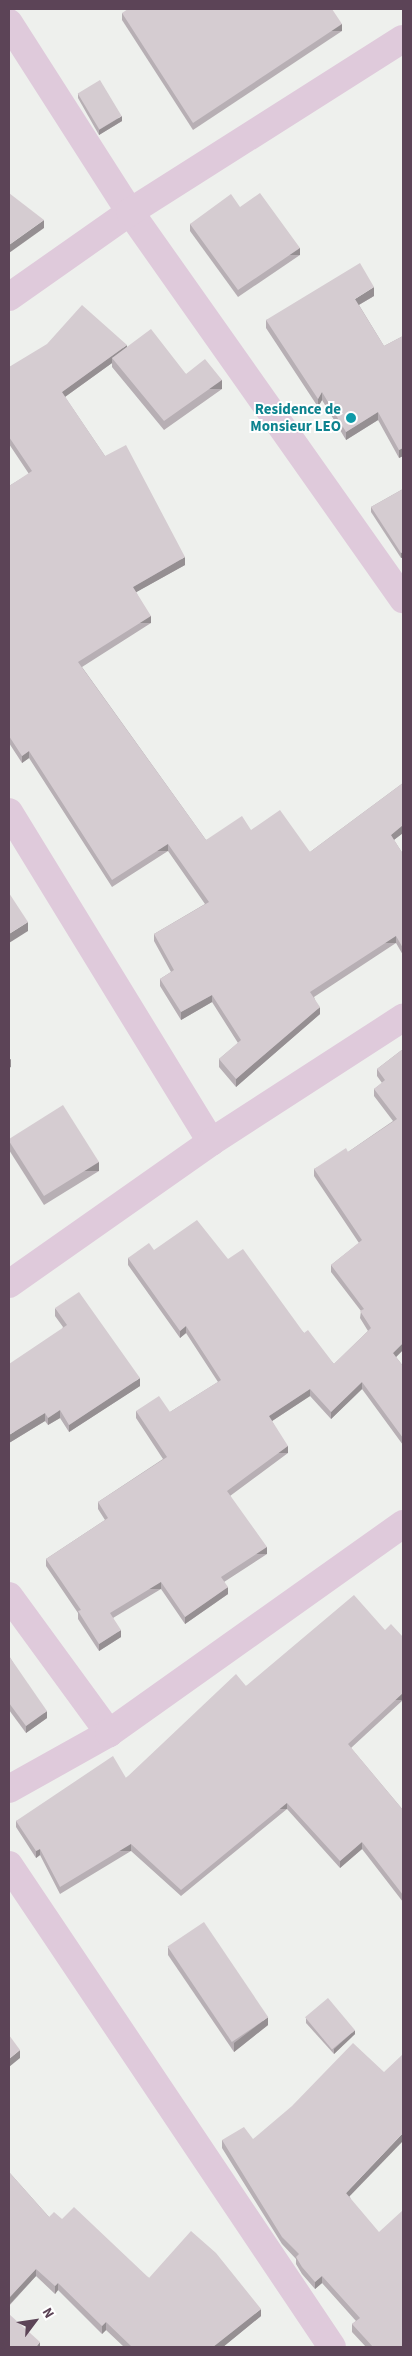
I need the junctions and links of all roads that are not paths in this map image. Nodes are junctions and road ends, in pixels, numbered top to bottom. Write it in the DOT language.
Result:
graph roads {
  1 [pos="9,24"];
  2 [pos="403,39"];
  3 [pos="130,212"];
  4 [pos="9,297"];
  5 [pos="402,595"];
  6 [pos="9,812"];
  7 [pos="403,1018"];
  8 [pos="211,1142"];
  9 [pos="9,1284"];
  10 [pos="402,1529"];
  11 [pos="9,1596"];
  12 [pos="109,1733"];
  13 [pos="9,1789"];
  14 [pos="9,1865"];
  15 [pos="332,2347"];
  1 -- 3 [label="street"];
  2 -- 3 [label="street"];
  3 -- 4 [label="street"];
  3 -- 5 [label="street"];
  6 -- 8 [label="street"];
  7 -- 8 [label="street"];
  8 -- 9 [label="street"];
  10 -- 12 [label="street"];
  11 -- 12 [label="street"];
  12 -- 13 [label="street"];
  14 -- 15 [label="street"];
}
